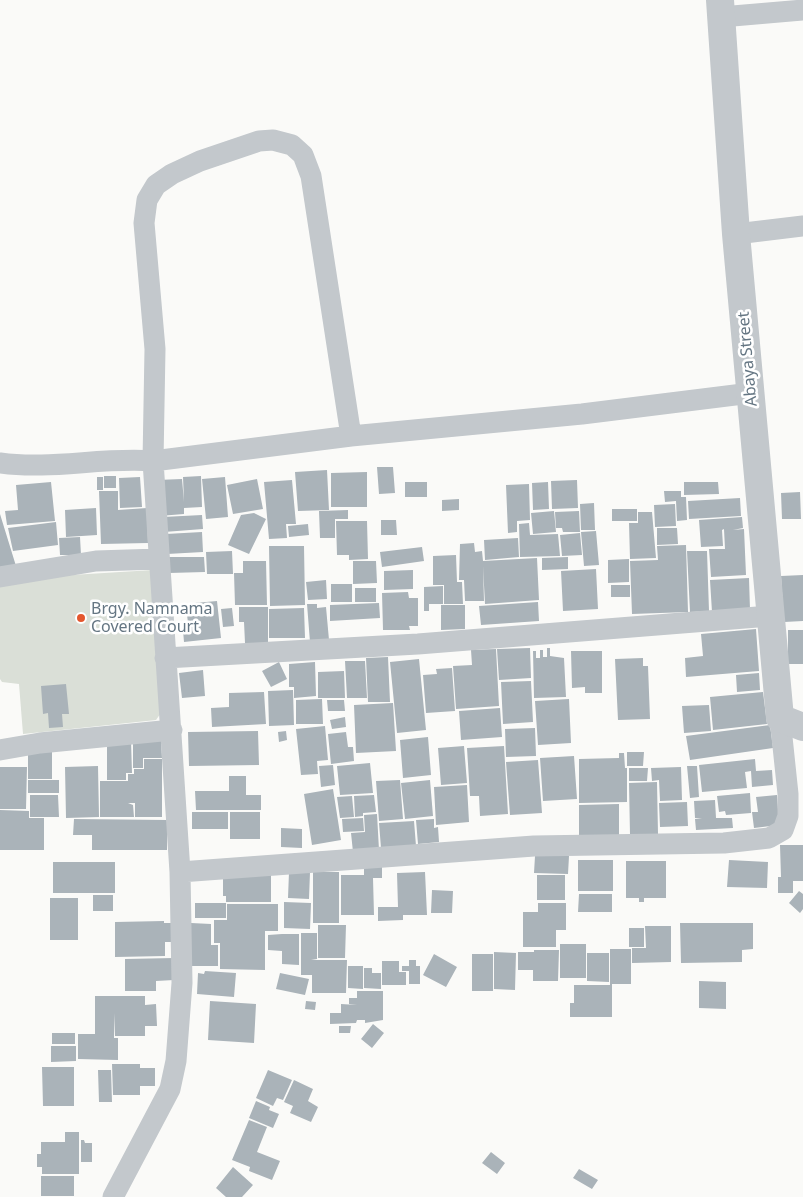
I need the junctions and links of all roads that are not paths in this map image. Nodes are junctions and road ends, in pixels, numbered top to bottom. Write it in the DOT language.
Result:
graph roads {
  1 [pos="720,8"];
  2 [pos="803,10"];
  3 [pos="803,226"];
  4 [pos="736,234"];
  5 [pos="751,393"];
  6 [pos="351,436"];
  7 [pos="153,462"];
  8 [pos="0,463"];
  9 [pos="159,559"];
  10 [pos="0,577"];
  11 [pos="770,616"];
  12 [pos="165,658"];
  13 [pos="792,723"];
  14 [pos="172,730"];
  15 [pos="0,750"];
  16 [pos="180,872"];
  17 [pos="113,1197"];
  1 -- 2 [label="street"];
  1 -- 4 [label="street, Abaya Street"];
  3 -- 4 [label="street"];
  4 -- 5 [label="street, Abaya Street"];
  5 -- 6 [label="street"];
  5 -- 11 [label="street, Abaya Street"];
  6 -- 7 [label="street"];
  6 -- 7 [label="street"];
  7 -- 8 [label="street"];
  7 -- 9 [label="street"];
  9 -- 10 [label="street"];
  9 -- 12 [label="street"];
  11 -- 12 [label="street"];
  11 -- 13 [label="street, Abaya Street"];
  12 -- 14 [label="street"];
  13 -- 16 [label="street, Abaya Street"];
  14 -- 15 [label="street"];
  14 -- 16 [label="street"];
  16 -- 17 [label="street"];
}
